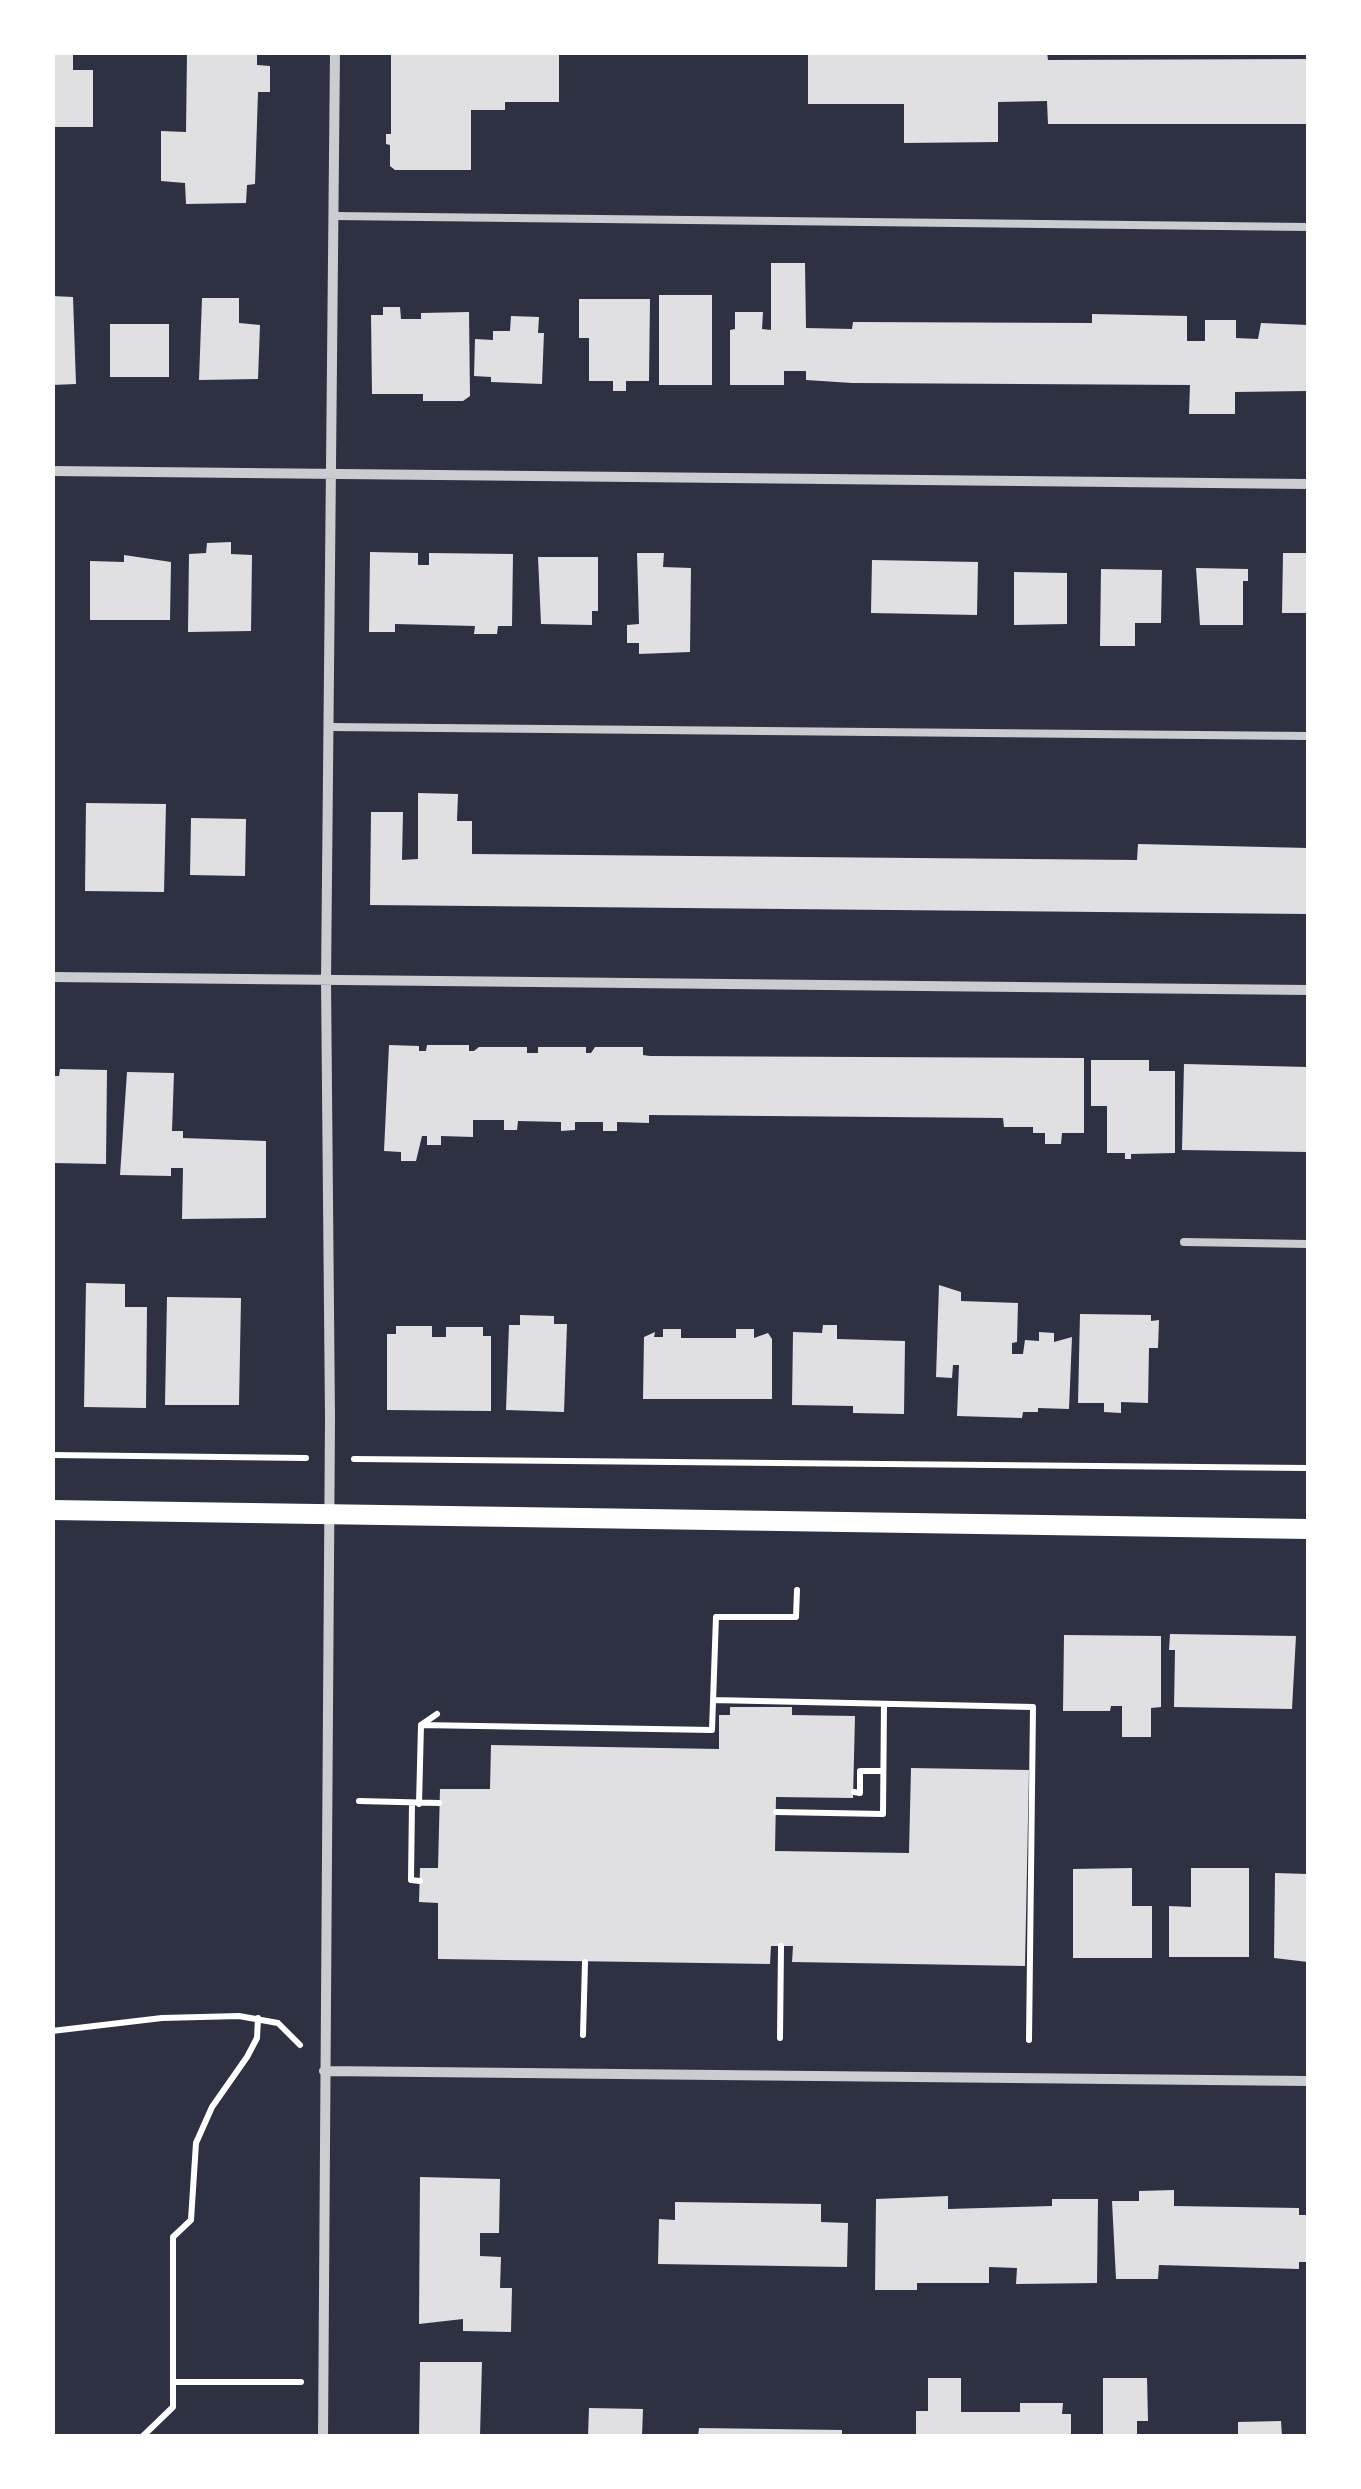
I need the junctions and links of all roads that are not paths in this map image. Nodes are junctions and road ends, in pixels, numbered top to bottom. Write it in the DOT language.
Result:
graph roads {
  1 [pos="335,52"];
  2 [pos="335,216"];
  3 [pos="1308,227"];
  4 [pos="52,471"];
  5 [pos="330,474"];
  6 [pos="1308,484"];
  7 [pos="330,727"];
  8 [pos="1308,736"];
  9 [pos="52,976"];
  10 [pos="326,980"];
  11 [pos="1308,990"];
  12 [pos="1184,1242"];
  13 [pos="1308,1244"];
  14 [pos="52,1510"];
  15 [pos="329,1512"];
  16 [pos="1308,1529"];
  17 [pos="324,2071"];
  18 [pos="1308,2081"];
  19 [pos="324,2436"];
  1 -- 2 [label="street"];
  2 -- 3 [label="lane"];
  2 -- 5 [label="street"];
  4 -- 5 [label="street"];
  5 -- 6 [label="street"];
  5 -- 7 [label="street"];
  7 -- 8 [label="lane"];
  7 -- 10 [label="street"];
  9 -- 10 [label="street"];
  10 -- 11 [label="street"];
  10 -- 15 [label="street"];
  12 -- 13 [label="lane"];
  14 -- 15 [label="main road"];
  15 -- 16 [label="main road"];
  15 -- 17 [label="street"];
  17 -- 18 [label="street"];
  17 -- 19 [label="street"];
}
